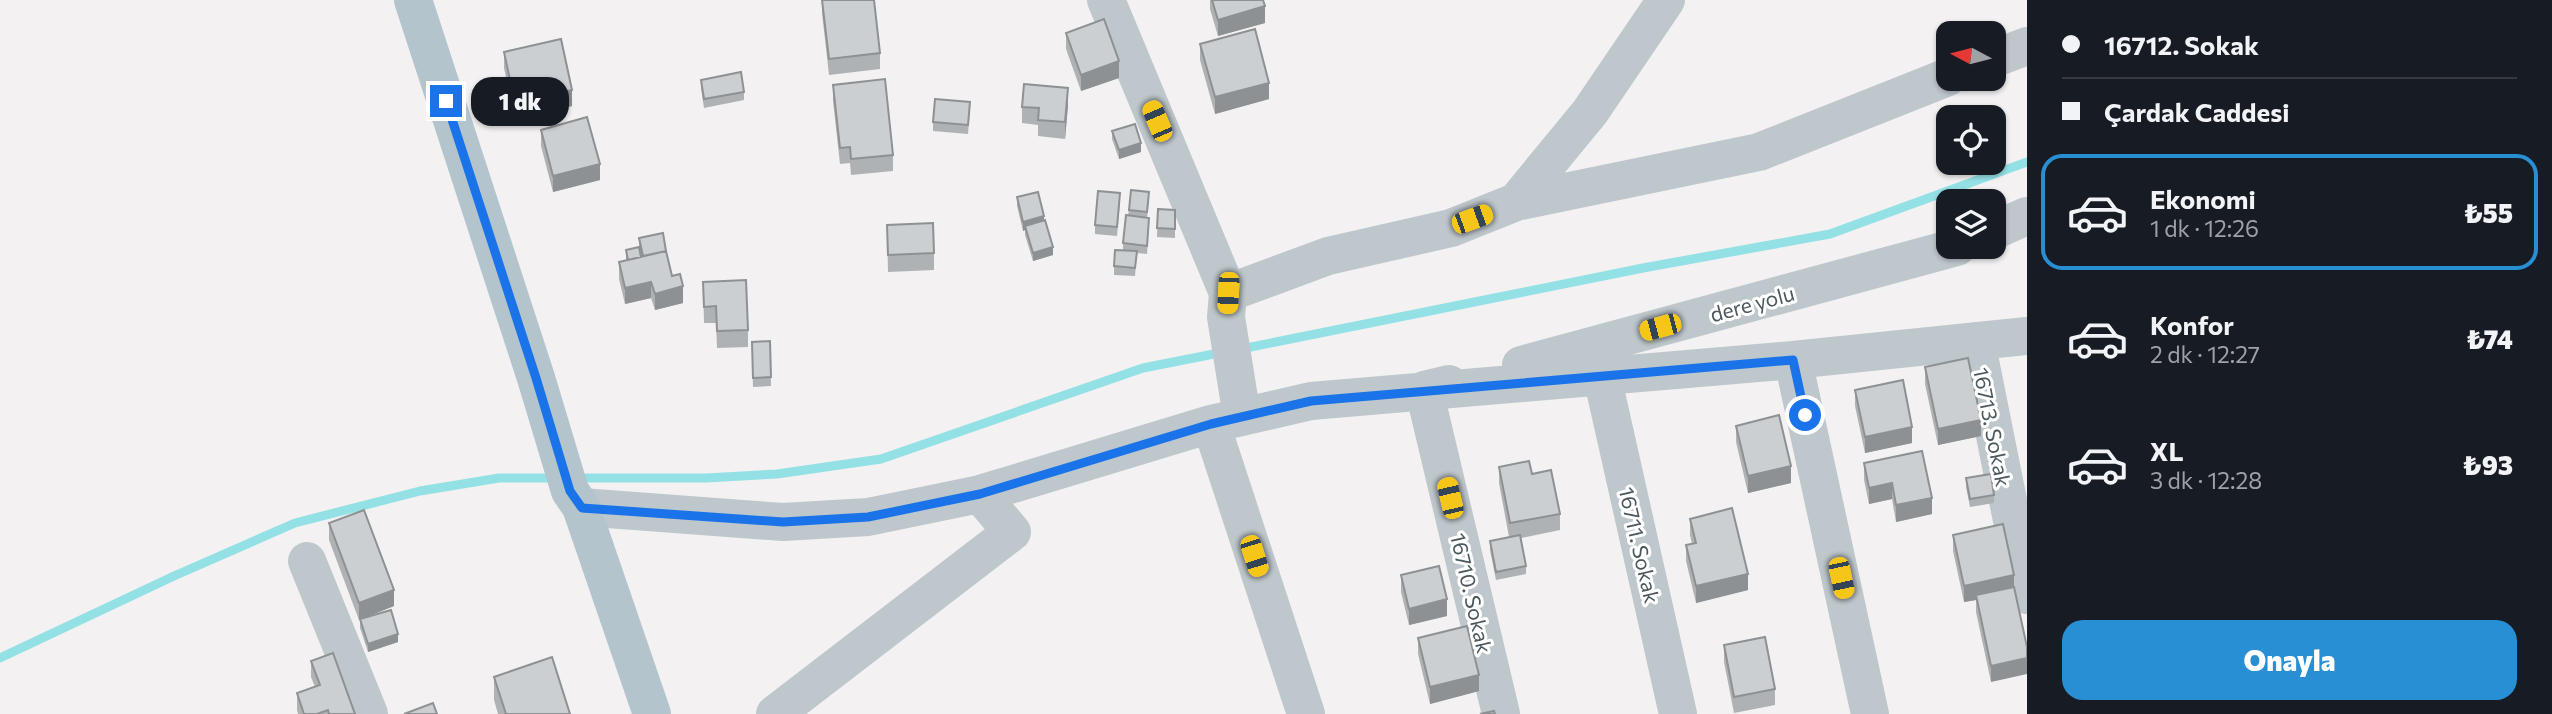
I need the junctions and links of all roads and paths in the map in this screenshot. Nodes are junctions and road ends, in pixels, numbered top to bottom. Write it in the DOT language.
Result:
graph roads {
  1 [pos="413,0"];
  2 [pos="1106,0"];
  3 [pos="1665,0"];
  4 [pos="2027,46"];
  5 [pos="2006,54"];
  6 [pos="1936,82"];
  7 [pos="1516,202"];
  8 [pos="2027,216"];
  9 [pos="2006,225"];
  10 [pos="1936,253"];
  11 [pos="1227,305"];
  12 [pos="2027,335"];
  13 [pos="1976,341"];
  14 [pos="1793,360"];
  15 [pos="1602,376"];
  16 [pos="1424,390"];
  17 [pos="1226,420"];
  18 [pos="980,494"];
  19 [pos="576,499"];
  20 [pos="307,561"];
  21 [pos="2027,595"];
  22 [pos="369,714"];
  23 [pos="652,714"];
  24 [pos="775,714"];
  25 [pos="1306,714"];
  26 [pos="1501,714"];
  27 [pos="1678,714"];
  28 [pos="1870,714"];
  1 -- 19 [label="main road"];
  2 -- 11 [label="street"];
  3 -- 7 [label="street"];
  4 -- 5 [label="street"];
  6 -- 7 [label="street"];
  7 -- 11 [label="street"];
  8 -- 9 [label="street"];
  10 -- 16 [label="street, dere yolu"];
  11 -- 17 [label="street"];
  12 -- 13 [label="street"];
  13 -- 14 [label="street"];
  13 -- 21 [label="street, 16713. Sokak"];
  14 -- 15 [label="street"];
  14 -- 28 [label="street"];
  15 -- 16 [label="street"];
  15 -- 27 [label="street, 16711. Sokak"];
  16 -- 17 [label="street"];
  16 -- 26 [label="street, 16710. Sokak"];
  17 -- 18 [label="street"];
  17 -- 25 [label="street"];
  18 -- 19 [label="street"];
  18 -- 24 [label="street"];
  19 -- 23 [label="main road"];
  20 -- 22 [label="street"];
}
